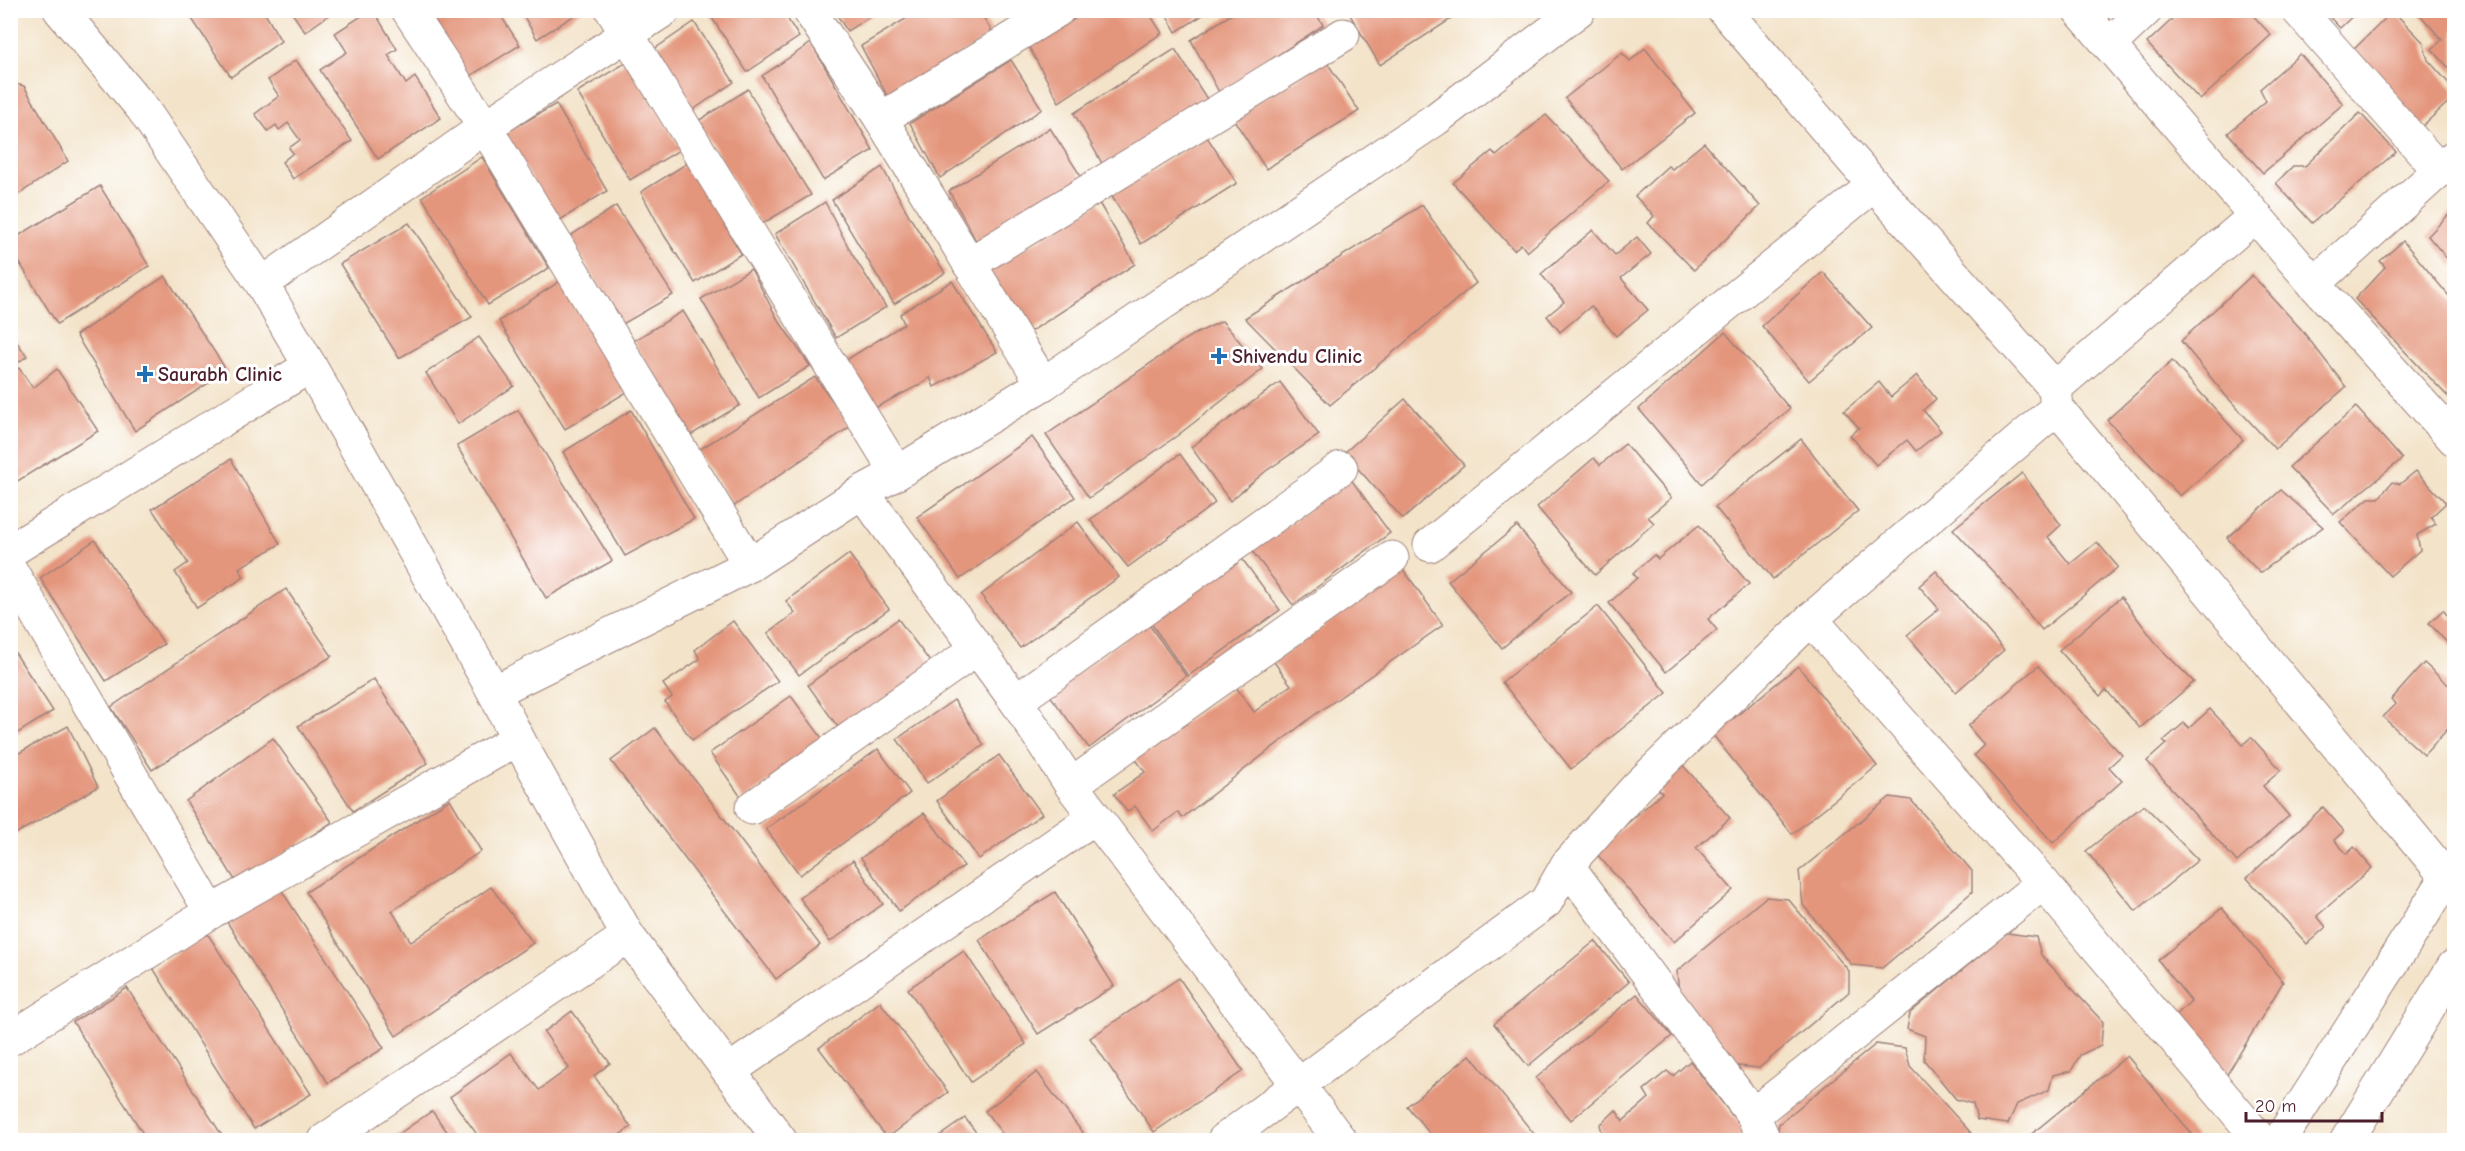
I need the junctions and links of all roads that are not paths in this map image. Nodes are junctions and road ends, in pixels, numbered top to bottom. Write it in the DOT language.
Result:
graph roads {
  1 [pos="60,10"];
  2 [pos="408,10"];
  3 [pos="664,10"];
  4 [pos="809,10"];
  5 [pos="1058,10"];
  6 [pos="1580,10"];
  7 [pos="1724,10"];
  8 [pos="2079,10"];
  9 [pos="2146,10"];
  10 [pos="2298,10"];
  11 [pos="619,22"];
  12 [pos="1343,35"];
  13 [pos="2109,45"];
  14 [pos="881,119"];
  15 [pos="485,127"];
  16 [pos="2450,161"];
  17 [pos="1874,185"];
  18 [pos="2255,216"];
  19 [pos="969,264"];
  20 [pos="262,284"];
  21 [pos="2314,284"];
  22 [pos="310,366"];
  23 [pos="1043,384"];
  24 [pos="2056,398"];
  25 [pos="2454,439"];
  26 [pos="1341,468"];
  27 [pos="897,473"];
  28 [pos="862,492"];
  29 [pos="1430,545"];
  30 [pos="10,551"];
  31 [pos="1392,558"];
  32 [pos="750,565"];
  33 [pos="10,568"];
  34 [pos="1811,619"];
  35 [pos="978,648"];
  36 [pos="494,692"];
  37 [pos="1016,701"];
  38 [pos="518,739"];
  39 [pos="1071,785"];
  40 [pos="752,808"];
  41 [pos="1095,817"];
  42 [pos="1567,865"];
  43 [pos="2452,876"];
  44 [pos="2043,883"];
  45 [pos="211,912"];
  46 [pos="628,936"];
  47 [pos="2454,966"];
  48 [pos="10,1039"];
  49 [pos="729,1071"];
  50 [pos="1298,1087"];
  51 [pos="1759,1128"];
  52 [pos="325,1140"];
  53 [pos="780,1140"];
  54 [pos="1224,1140"];
  55 [pos="1340,1140"];
  56 [pos="2260,1140"];
  57 [pos="2280,1140"];
  58 [pos="2347,1140"];
  1 -- 20 [label="street"];
  2 -- 15 [label="street"];
  3 -- 11 [label="street"];
  4 -- 14 [label="street"];
  5 -- 14 [label="street"];
  6 -- 23 [label="street"];
  7 -- 17 [label="street"];
  8 -- 13 [label="street"];
  9 -- 13 [label="street"];
  10 -- 16 [label="street"];
  11 -- 15 [label="street"];
  11 -- 27 [label="street"];
  12 -- 19 [label="street"];
  13 -- 18 [label="street"];
  14 -- 19 [label="street"];
  15 -- 20 [label="street"];
  15 -- 32 [label="street"];
  16 -- 21 [label="street"];
  17 -- 24 [label="street"];
  17 -- 29 [label="street"];
  18 -- 21 [label="street"];
  18 -- 24 [label="street"];
  19 -- 23 [label="street"];
  20 -- 22 [label="street"];
  21 -- 25 [label="street"];
  22 -- 30 [label="street"];
  22 -- 36 [label="street"];
  23 -- 27 [label="street"];
  24 -- 34 [label="street"];
  24 -- 43 [label="street"];
  26 -- 37 [label="street"];
  27 -- 28 [label="street"];
  28 -- 32 [label="street"];
  28 -- 35 [label="street"];
  31 -- 39 [label="street"];
  32 -- 36 [label="street"];
  33 -- 45 [label="street"];
  34 -- 42 [label="street"];
  34 -- 44 [label="street"];
  35 -- 37 [label="street"];
  35 -- 40 [label="street"];
  36 -- 38 [label="street"];
  37 -- 39 [label="street"];
  38 -- 45 [label="street"];
  38 -- 46 [label="street"];
  39 -- 41 [label="street"];
  41 -- 49 [label="street"];
  41 -- 50 [label="street"];
  42 -- 50 [label="street"];
  42 -- 51 [label="street"];
  43 -- 57 [label="street"];
  44 -- 51 [label="street"];
  44 -- 56 [label="street"];
  45 -- 48 [label="street"];
  46 -- 49 [label="street"];
  46 -- 52 [label="street"];
  47 -- 58 [label="street"];
  49 -- 53 [label="street"];
  50 -- 54 [label="street"];
  50 -- 55 [label="street"];
}
